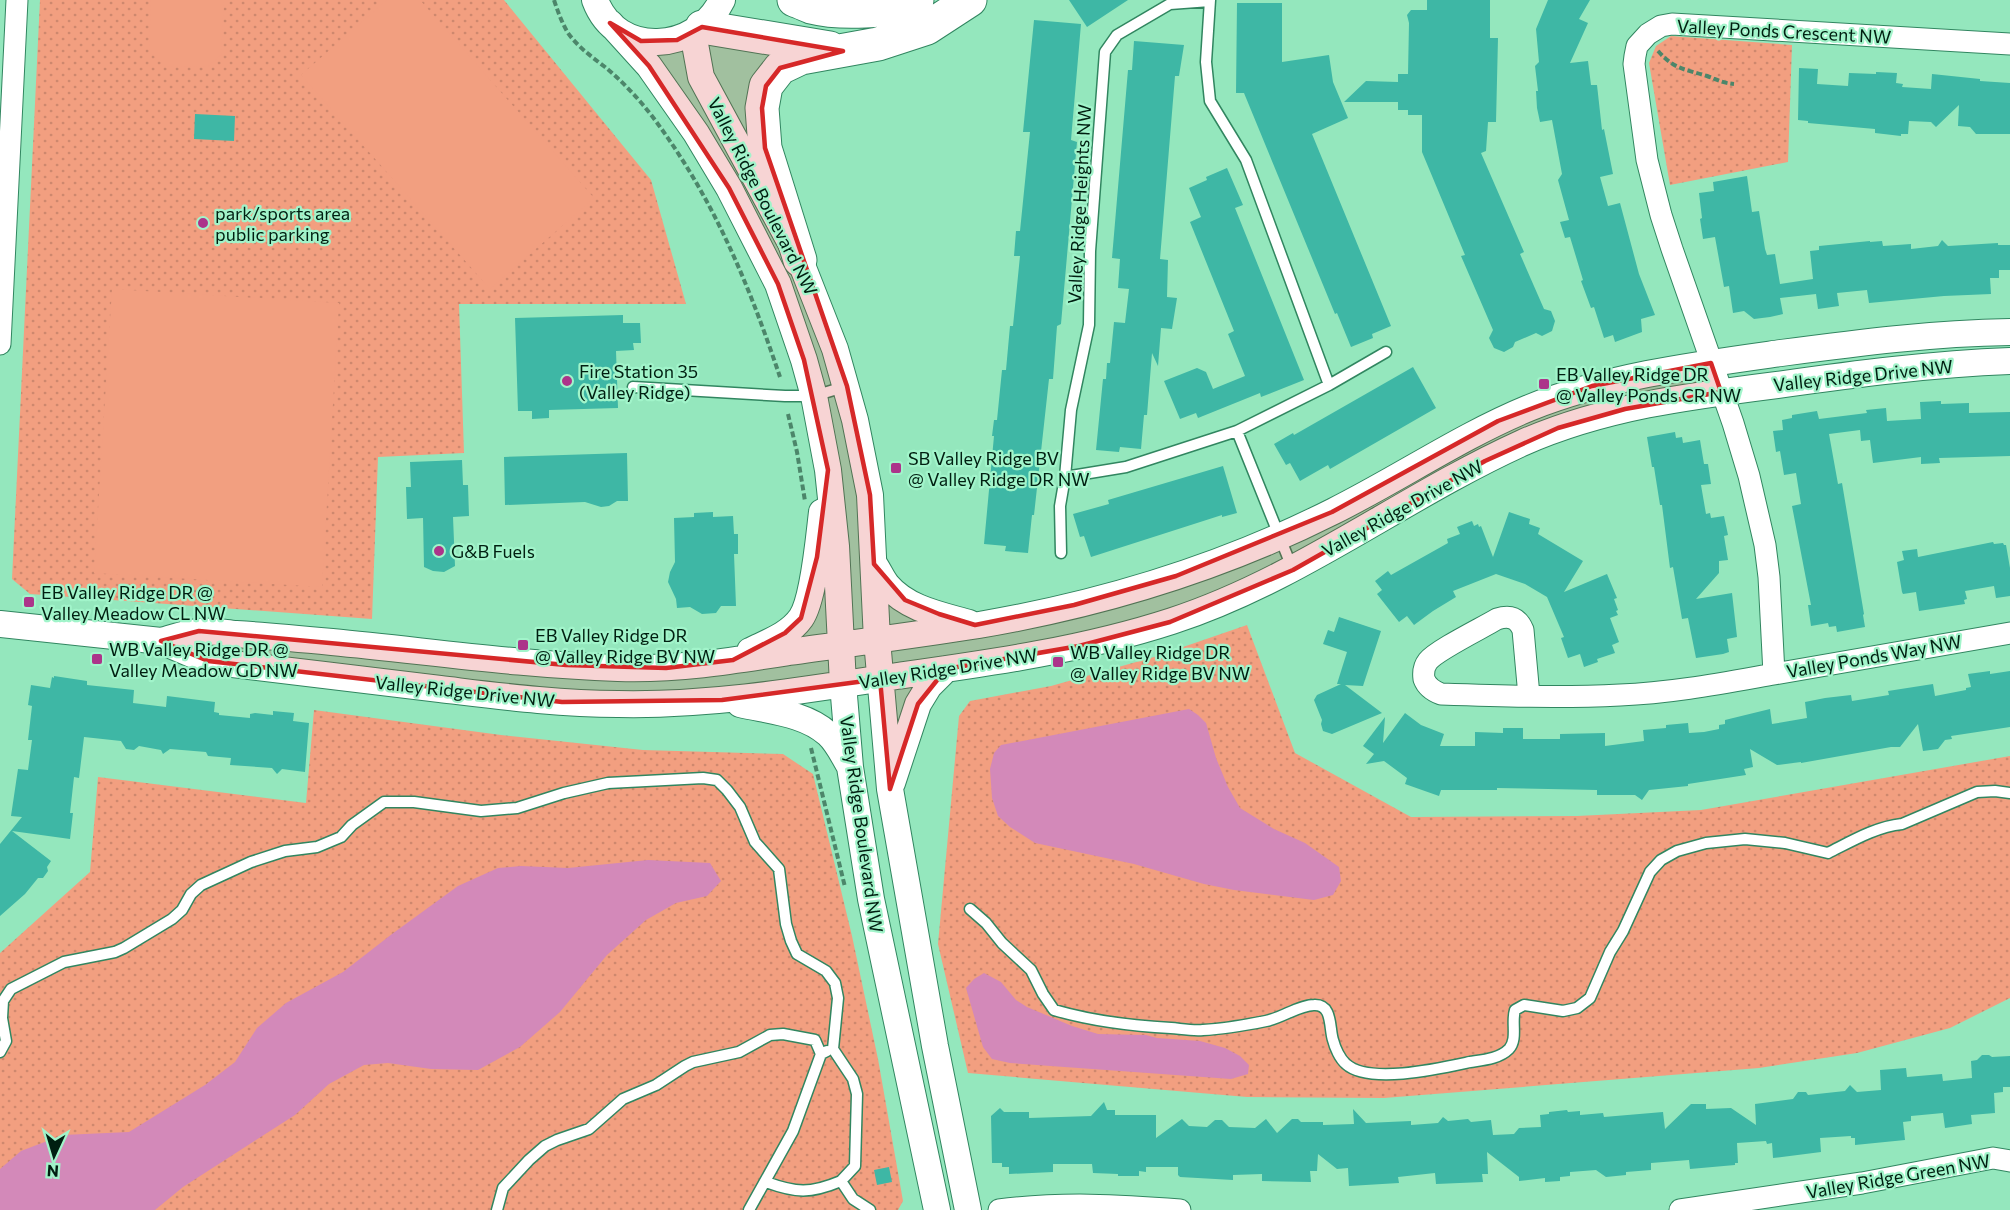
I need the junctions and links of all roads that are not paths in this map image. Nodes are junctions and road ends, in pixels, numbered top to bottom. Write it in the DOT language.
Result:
graph roads {
  1 [pos="17,0"];
  2 [pos="595,0"];
  3 [pos="722,0"];
  4 [pos="794,0"];
  5 [pos="917,0"];
  6 [pos="970,0"];
  7 [pos="1210,0"];
  8 [pos="610,23"];
  9 [pos="698,30"];
  10 [pos="2010,44"];
  11 [pos="843,51"];
  12 [pos="6,116"];
  13 [pos="800,260"];
  14 [pos="2010,332"];
  15 [pos="0,344"];
  16 [pos="1386,352"];
  17 [pos="2010,362"];
  18 [pos="1711,363"];
  19 [pos="1329,384"];
  20 [pos="847,386"];
  21 [pos="633,387"];
  22 [pos="1721,392"];
  23 [pos="814,396"];
  24 [pos="1237,431"];
  25 [pos="828,470"];
  26 [pos="1065,477"];
  27 [pos="1279,537"];
  28 [pos="1061,553"];
  29 [pos="874,564"];
  30 [pos="1293,570"];
  31 [pos="0,624"];
  32 [pos="975,625"];
  33 [pos="2010,633"];
  34 [pos="877,640"];
  35 [pos="161,641"];
  36 [pos="841,645"];
  37 [pos="733,660"];
  38 [pos="946,669"];
  39 [pos="1774,674"];
  40 [pos="880,679"];
  41 [pos="843,684"];
  42 [pos="1529,696"];
  43 [pos="722,700"];
  44 [pos="850,767"];
  45 [pos="890,789"];
  46 [pos="2010,793"];
  47 [pos="970,909"];
  48 [pos="833,1049"];
  49 [pos="0,1052"];
  50 [pos="820,1054"];
  51 [pos="2010,1161"];
  52 [pos="841,1181"];
  53 [pos="766,1182"];
  54 [pos="497,1210"];
  55 [pos="749,1210"];
  56 [pos="870,1210"];
  57 [pos="937,1210"];
  58 [pos="968,1210"];
  59 [pos="999,1210"];
  60 [pos="1180,1210"];
  61 [pos="1680,1210"];
  1 -- 12 [label="street"];
  2 -- 8 [label="street, Valley Ridge Boulevard NW"];
  3 -- 9 [label="street"];
  4 -- 5 [label="highway"];
  6 -- 11 [label="highway"];
  7 -- 19 [label="lane, Valley Ridge Heights NW"];
  7 -- 26 [label="lane, Valley Ridge Heights NW"];
  8 -- 9 [label="street"];
  8 -- 23 [label="street, Valley Ridge Boulevard NW"];
  9 -- 11 [label="highway"];
  9 -- 13 [label="street, Valley Ridge Boulevard NW"];
  10 -- 18 [label="street, Valley Ponds Crescent NW"];
  11 -- 13 [label="highway"];
  12 -- 15 [label="street"];
  13 -- 20 [label="street, Valley Ridge Boulevard NW"];
  14 -- 18 [label="street, Valley Ridge Drive NW"];
  16 -- 19 [label="lane"];
  17 -- 22 [label="street, Valley Ridge Drive NW"];
  18 -- 22 [label="street, Valley Ponds Crescent NW"];
  18 -- 27 [label="street, Valley Ridge Drive NW"];
  19 -- 24 [label="lane"];
  20 -- 23 [label="lane"];
  20 -- 29 [label="street, Valley Ridge Boulevard NW"];
  21 -- 23 [label="lane"];
  22 -- 30 [label="street, Valley Ridge Drive NW"];
  22 -- 39 [label="street, Valley Ponds Way NW"];
  23 -- 25 [label="street, Valley Ridge Boulevard NW"];
  24 -- 26 [label="lane"];
  24 -- 27 [label="lane"];
  25 -- 36 [label="street, Valley Ridge Boulevard NW"];
  25 -- 37 [label="street"];
  26 -- 28 [label="lane, Valley Ridge Heights NW"];
  27 -- 30 [label="lane"];
  27 -- 32 [label="street, Valley Ridge Drive NW"];
  29 -- 32 [label="street"];
  29 -- 34 [label="street, Valley Ridge Boulevard NW"];
  30 -- 38 [label="street, Valley Ridge Drive NW"];
  31 -- 35 [label="street, Valley Ridge Drive NW"];
  32 -- 34 [label="street, Valley Ridge Drive NW"];
  33 -- 39 [label="street, Valley Ponds Way NW"];
  34 -- 36 [label="street, Valley Ridge Drive NW"];
  34 -- 40 [label="street, Valley Ridge Boulevard NW"];
  35 -- 37 [label="street, Valley Ridge Drive NW"];
  35 -- 43 [label="street, Valley Ridge Drive NW"];
  36 -- 37 [label="street, Valley Ridge Drive NW"];
  36 -- 41 [label="street, Valley Ridge Boulevard NW"];
  38 -- 40 [label="street, Valley Ridge Drive NW"];
  38 -- 45 [label="street"];
  39 -- 42 [label="street"];
  40 -- 41 [label="street, Valley Ridge Drive NW"];
  40 -- 45 [label="street, Valley Ridge Boulevard NW"];
  41 -- 43 [label="street, Valley Ridge Drive NW"];
  41 -- 44 [label="street, Valley Ridge Boulevard NW"];
  42 -- 42 [label="street"];
  43 -- 44 [label="street"];
  44 -- 57 [label="street, Valley Ridge Boulevard NW"];
  45 -- 58 [label="street, Valley Ridge Boulevard NW"];
  46 -- 47 [label="lane"];
  48 -- 49 [label="lane"];
  48 -- 50 [label="lane"];
  48 -- 52 [label="lane"];
  50 -- 53 [label="lane"];
  50 -- 54 [label="lane"];
  51 -- 61 [label="street, Valley Ridge Green NW"];
  52 -- 53 [label="lane"];
  52 -- 56 [label="lane"];
  53 -- 55 [label="lane"];
  59 -- 60 [label="street"];
}
